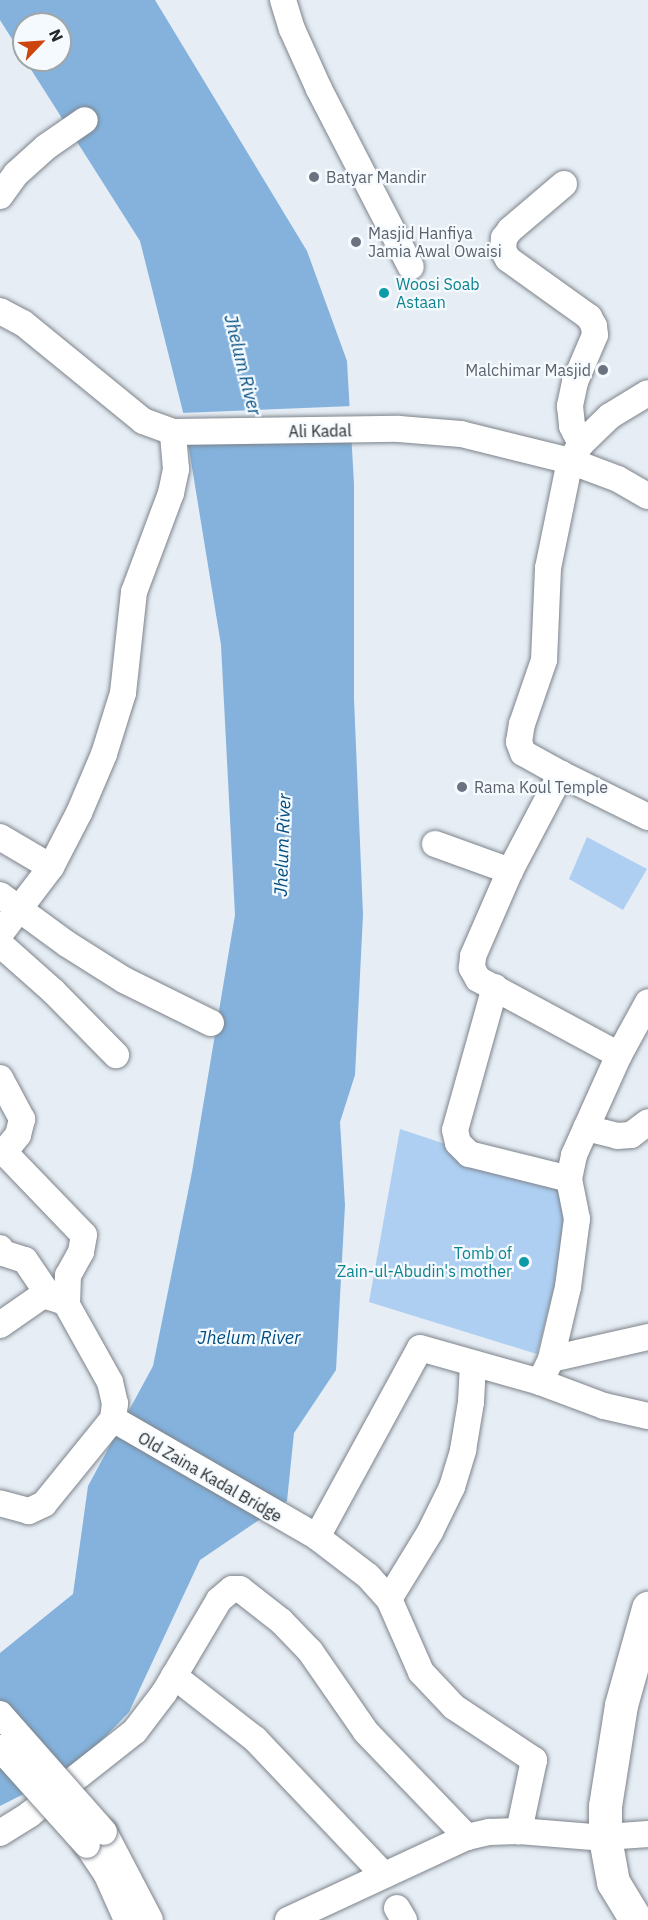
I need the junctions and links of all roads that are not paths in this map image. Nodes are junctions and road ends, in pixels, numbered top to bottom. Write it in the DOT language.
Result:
graph roads {
  1 [pos="284,0"];
  2 [pos="85,120"];
  3 [pos="564,184"];
  4 [pos="0,196"];
  5 [pos="411,267"];
  6 [pos="0,311"];
  7 [pos="648,393"];
  8 [pos="173,432"];
  9 [pos="576,452"];
  10 [pos="648,496"];
  11 [pos="561,774"];
  12 [pos="648,817"];
  13 [pos="0,837"];
  14 [pos="435,844"];
  15 [pos="51,867"];
  16 [pos="510,871"];
  17 [pos="11,902"];
  18 [pos="0,934"];
  19 [pos="0,944"];
  20 [pos="495,987"];
  21 [pos="648,1002"];
  22 [pos="211,1023"];
  23 [pos="116,1055"];
  24 [pos="619,1055"];
  25 [pos="0,1078"];
  26 [pos="648,1122"];
  27 [pos="586,1128"];
  28 [pos="2,1154"];
  29 [pos="569,1179"];
  30 [pos="0,1248"];
  31 [pos="57,1298"];
  32 [pos="0,1325"];
  33 [pos="648,1337"];
  34 [pos="473,1364"];
  35 [pos="545,1371"];
  36 [pos="648,1416"];
  37 [pos="116,1422"];
  38 [pos="0,1503"];
  39 [pos="309,1533"];
  40 [pos="389,1599"];
  41 [pos="648,1608"];
  42 [pos="174,1676"];
  43 [pos="648,1681"];
  44 [pos="0,1714"];
  45 [pos="0,1748"];
  46 [pos="519,1831"];
  47 [pos="0,1833"];
  48 [pos="633,1835"];
  49 [pos="467,1837"];
  50 [pos="96,1838"];
  51 [pos="384,1875"];
  52 [pos="642,1911"];
  53 [pos="127,1920"];
  54 [pos="150,1920"];
  55 [pos="288,1920"];
  1 -- 5 [label="street"];
  2 -- 4 [label="street"];
  3 -- 9 [label="street"];
  6 -- 8 [label="street, Ali Kadal"];
  7 -- 9 [label="street"];
  8 -- 9 [label="street, Ali Kadal"];
  8 -- 15 [label="street"];
  9 -- 10 [label="street, Ali Kadal"];
  9 -- 11 [label="street"];
  11 -- 12 [label="street"];
  11 -- 16 [label="street"];
  13 -- 15 [label="street"];
  14 -- 16 [label="street"];
  15 -- 17 [label="street"];
  16 -- 20 [label="street"];
  17 -- 18 [label="street"];
  17 -- 22 [label="street"];
  19 -- 23 [label="street"];
  20 -- 24 [label="street"];
  20 -- 29 [label="street"];
  21 -- 24 [label="street"];
  24 -- 27 [label="street"];
  25 -- 28 [label="street"];
  26 -- 27 [label="street"];
  27 -- 29 [label="street"];
  28 -- 31 [label="street"];
  29 -- 35 [label="street"];
  30 -- 31 [label="street"];
  31 -- 32 [label="street"];
  31 -- 37 [label="street"];
  33 -- 35 [label="street"];
  34 -- 35 [label="street"];
  34 -- 39 [label="street"];
  34 -- 40 [label="street"];
  35 -- 36 [label="street"];
  37 -- 38 [label="street"];
  37 -- 39 [label="street, Old Zaina Kadal Bridge"];
  39 -- 40 [label="street, Old Zaina Kadal Bridge"];
  40 -- 46 [label="street, Old Zaina Kadal Bridge"];
  41 -- 48 [label="main road"];
  42 -- 47 [label="street"];
  42 -- 49 [label="street"];
  42 -- 51 [label="street"];
  43 -- 48 [label="main road"];
  44 -- 50 [label="street, bridge"];
  45 -- 50 [label="street, bridge"];
  46 -- 48 [label="street"];
  46 -- 49 [label="street"];
  48 -- 52 [label="main road"];
  49 -- 51 [label="street"];
  50 -- 53 [label="street"];
  50 -- 54 [label="street"];
  51 -- 55 [label="street"];
}
